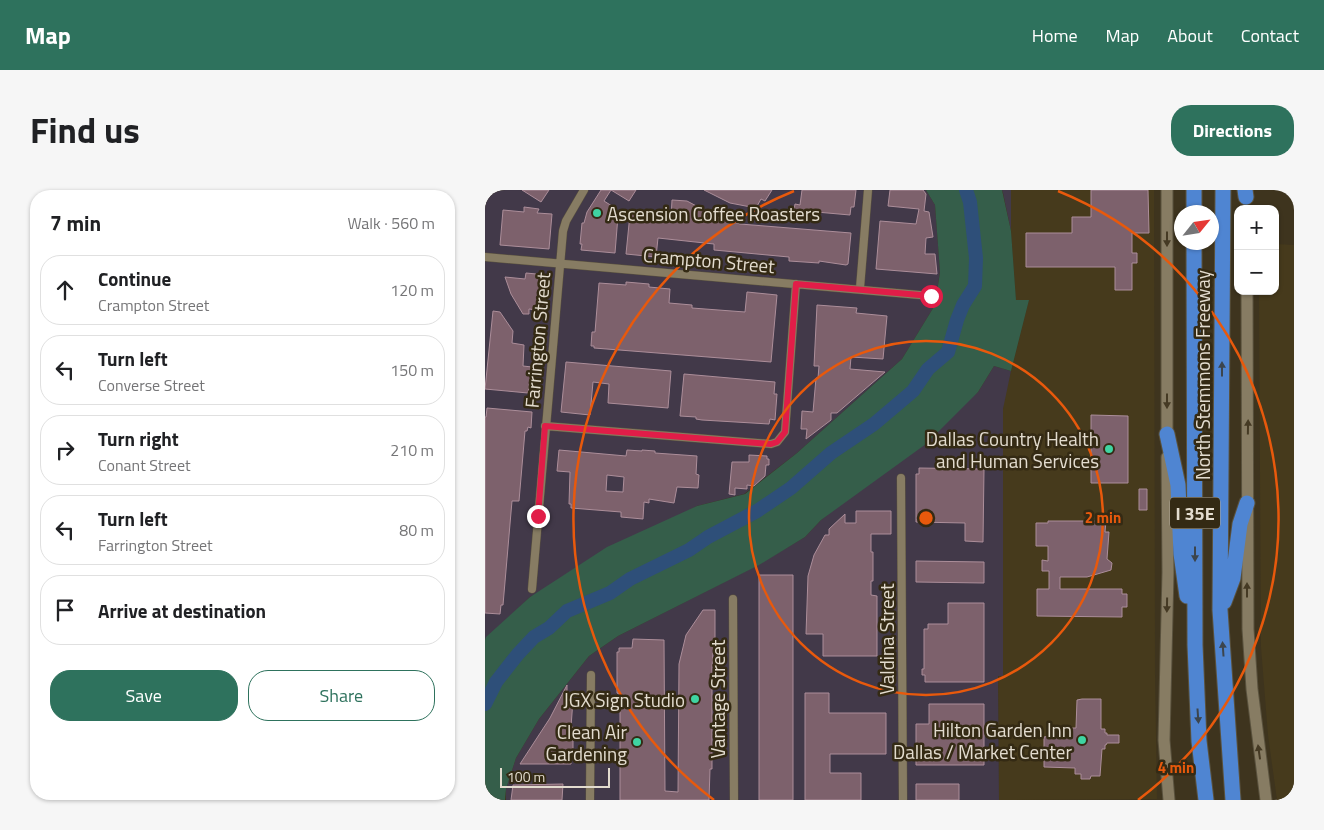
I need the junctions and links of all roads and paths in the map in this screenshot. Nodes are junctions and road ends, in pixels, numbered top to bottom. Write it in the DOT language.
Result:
graph roads {
  1 [pos="584,190"];
  2 [pos="868,190"];
  3 [pos="1167,190"];
  4 [pos="1194,190"];
  5 [pos="1223,190"];
  6 [pos="1194,205"];
  7 [pos="1194,250"];
  8 [pos="485,257"];
  9 [pos="560,264"];
  10 [pos="796,284"];
  11 [pos="860,288"];
  12 [pos="1247,295"];
  13 [pos="931,296"];
  14 [pos="545,426"];
  15 [pos="1167,434"];
  16 [pos="901,478"];
  17 [pos="1247,503"];
  18 [pos="532,588"];
  19 [pos="733,599"];
  20 [pos="1220,610"];
  21 [pos="1195,645"];
  22 [pos="591,675"];
  23 [pos="1232,793"];
  24 [pos="590,800"];
  25 [pos="734,800"];
  26 [pos="903,800"];
  27 [pos="1169,800"];
  28 [pos="1207,800"];
  29 [pos="1266,800"];
  1 -- 9 [label="street, Farrington Street"];
  2 -- 11 [label="street"];
  3 -- 15 [label="main road, North Stemmons Freeway, one-way"];
  4 -- 6 [label="highway"];
  20 -- 5 [label="highway, North Stemmons Freeway / I 35E, one-way"];
  7 -- 21 [label="highway, North Stemmons Freeway / I 35E, one-way"];
  8 -- 9 [label="street, Crampton Street"];
  9 -- 10 [label="street, Crampton Street"];
  9 -- 14 [label="street, Farrington Street"];
  10 -- 11 [label="street, Crampton Street"];
  10 -- 14 [label="street"];
  11 -- 13 [label="street, Crampton Street"];
  17 -- 12 [label="main road, one-way"];
  14 -- 18 [label="street, Farrington Street"];
  15 -- 21 [label="highway"];
  15 -- 27 [label="main road, North Stemmons Freeway, one-way"];
  16 -- 26 [label="street, Valdina Street"];
  17 -- 20 [label="highway"];
  29 -- 17 [label="main road, one-way"];
  19 -- 25 [label="street, Vantage Street"];
  23 -- 20 [label="highway, North Stemmons Freeway / I 35E, one-way"];
  21 -- 28 [label="highway, North Stemmons Freeway / I 35E, one-way"];
  22 -- 24 [label="street"];
}
